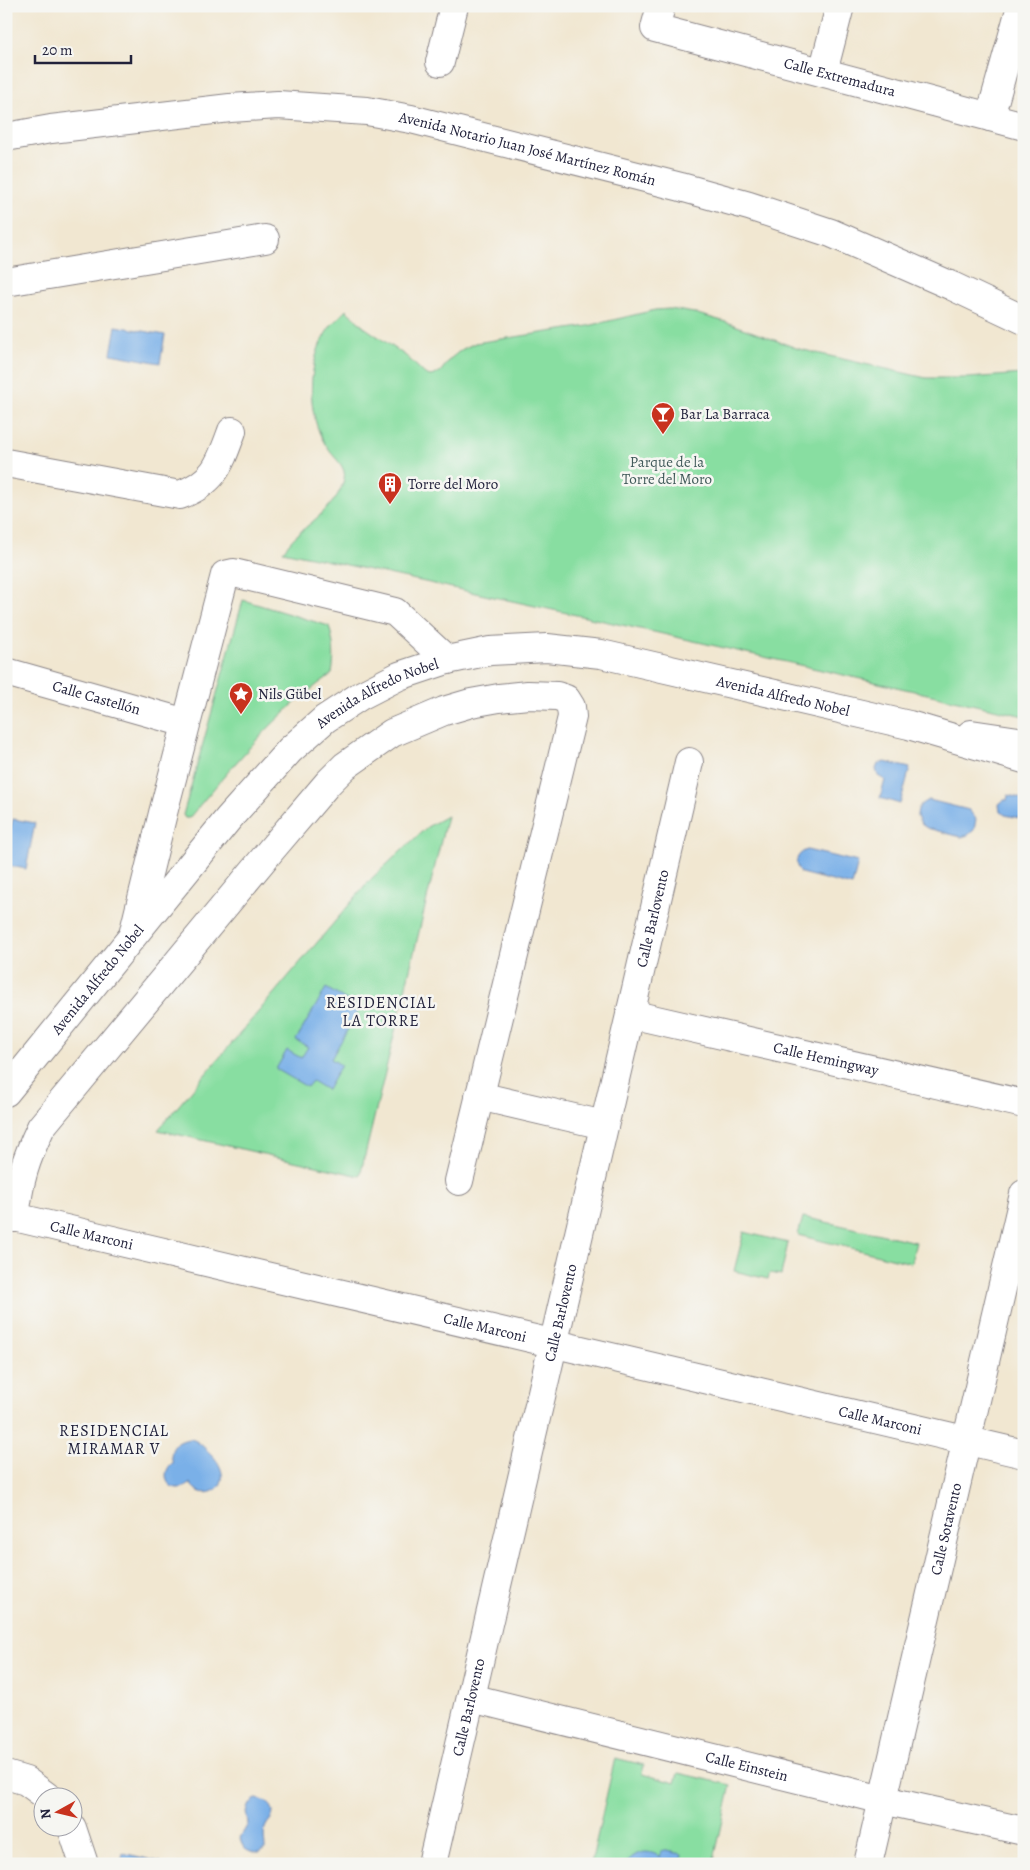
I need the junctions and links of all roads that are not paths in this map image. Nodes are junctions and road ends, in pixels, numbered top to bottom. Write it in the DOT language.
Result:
graph roads {
  1 [pos="454,6"];
  2 [pos="840,6"];
  3 [pos="1021,6"];
  4 [pos="658,17"];
  5 [pos="440,62"];
  6 [pos="823,72"];
  7 [pos="990,117"];
  8 [pos="1024,126"];
  9 [pos="6,137"];
  10 [pos="265,239"];
  11 [pos="6,282"];
  12 [pos="1024,320"];
  13 [pos="232,431"];
  14 [pos="6,463"];
  15 [pos="447,660"];
  16 [pos="6,672"];
  17 [pos="186,723"];
  18 [pos="910,725"];
  19 [pos="1024,742"];
  20 [pos="1024,759"];
  21 [pos="689,762"];
  22 [pos="133,936"];
  23 [pos="630,1014"];
  24 [pos="6,1092"];
  25 [pos="480,1096"];
  26 [pos="1024,1104"];
  27 [pos="604,1126"];
  28 [pos="459,1181"];
  29 [pos="1024,1194"];
  30 [pos="11,1217"];
  31 [pos="554,1344"];
  32 [pos="966,1441"];
  33 [pos="1024,1454"];
  34 [pos="471,1698"];
  35 [pos="6,1774"];
  36 [pos="35,1788"];
  37 [pos="883,1800"];
  38 [pos="1024,1831"];
  39 [pos="75,1838"];
  40 [pos="84,1864"];
  41 [pos="432,1864"];
  42 [pos="868,1864"];
  1 -- 5 [label="street"];
  2 -- 6 [label="street"];
  3 -- 7 [label="street"];
  4 -- 6 [label="street, Calle Extremadura"];
  6 -- 7 [label="street, Calle Extremadura"];
  7 -- 8 [label="street, Calle Extremadura"];
  9 -- 12 [label="street, Avenida Notario Juan José Martínez Román"];
  10 -- 11 [label="street"];
  13 -- 14 [label="street"];
  15 -- 17 [label="street"];
  15 -- 18 [label="street, Avenida Alfredo Nobel"];
  15 -- 22 [label="street, Avenida Alfredo Nobel"];
  16 -- 17 [label="street, Calle Castellón"];
  17 -- 22 [label="street"];
  18 -- 19 [label="street, Avenida Alfredo Nobel"];
  18 -- 20 [label="street, Avenida Alfredo Nobel"];
  21 -- 23 [label="street, Calle Barlovento"];
  22 -- 24 [label="street, Avenida Alfredo Nobel"];
  23 -- 26 [label="street, Calle Hemingway"];
  23 -- 27 [label="street, Calle Barlovento"];
  25 -- 27 [label="street"];
  25 -- 28 [label="street"];
  25 -- 30 [label="street"];
  27 -- 31 [label="street, Calle Barlovento"];
  29 -- 32 [label="street, Calle Sotavento"];
  30 -- 31 [label="street, Calle Marconi"];
  31 -- 32 [label="street, Calle Marconi"];
  31 -- 34 [label="street, Calle Barlovento"];
  32 -- 33 [label="street, Calle Marconi"];
  32 -- 37 [label="street, Calle Sotavento"];
  34 -- 37 [label="street, Calle Einstein"];
  34 -- 41 [label="street, Calle Barlovento"];
  35 -- 36 [label="street"];
  37 -- 38 [label="street, Calle Einstein"];
  37 -- 42 [label="street, Calle Sotavento"];
  39 -- 40 [label="street"];
}
